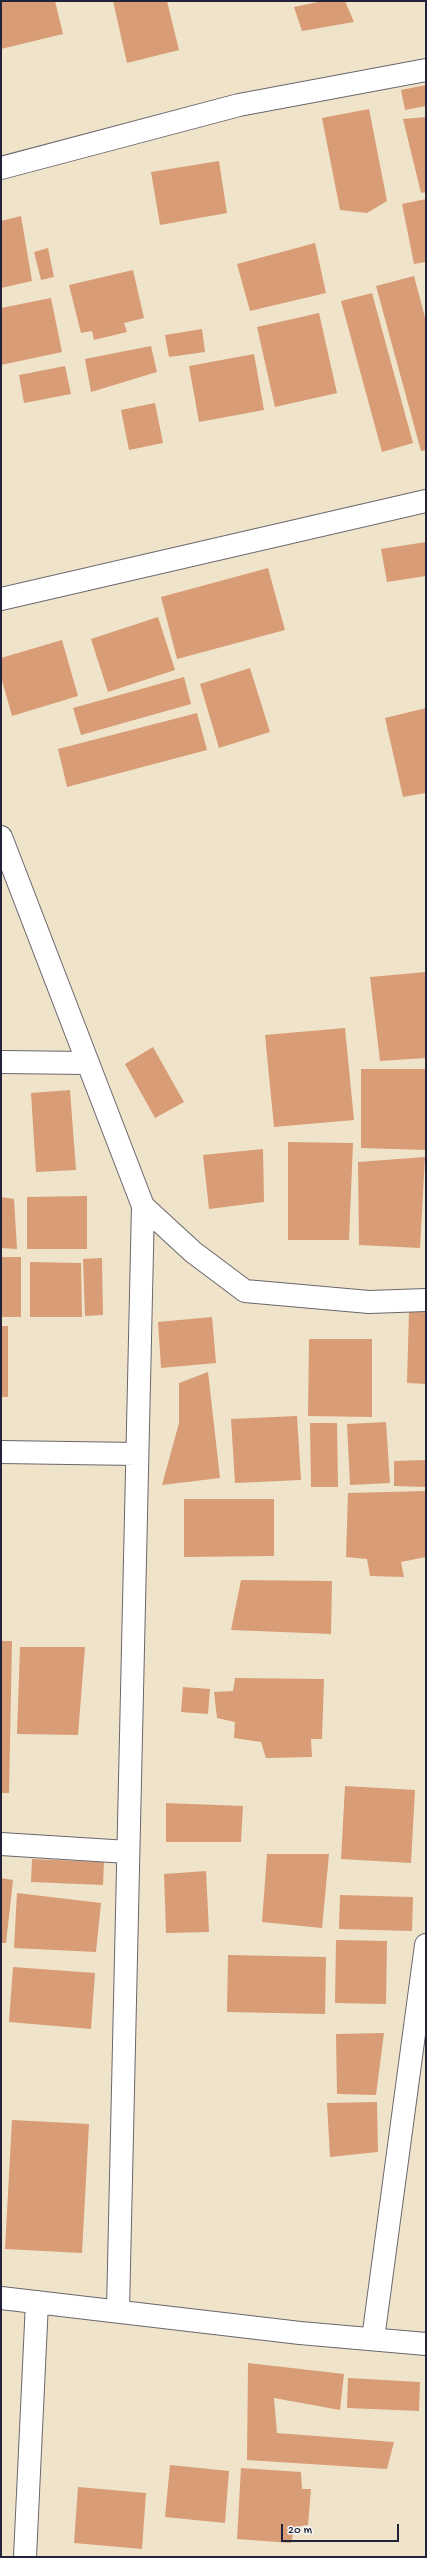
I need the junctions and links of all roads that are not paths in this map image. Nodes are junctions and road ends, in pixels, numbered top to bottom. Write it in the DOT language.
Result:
graph roads {
  1 [pos="426,70"];
  2 [pos="1,168"];
  3 [pos="426,501"];
  4 [pos="1,599"];
  5 [pos="1,837"];
  6 [pos="1,1062"];
  7 [pos="88,1062"];
  8 [pos="143,1206"];
  9 [pos="426,1300"];
  10 [pos="1,1452"];
  11 [pos="137,1454"];
  12 [pos="1,1844"];
  13 [pos="128,1852"];
  14 [pos="426,1945"];
  15 [pos="1,2298"];
  16 [pos="37,2302"];
  17 [pos="118,2310"];
  18 [pos="372,2339"];
  19 [pos="426,2344"];
  20 [pos="25,2557"];
  1 -- 2 [label="street"];
  3 -- 4 [label="street"];
  5 -- 7 [label="street"];
  6 -- 7 [label="street"];
  7 -- 8 [label="street"];
  8 -- 9 [label="street"];
  8 -- 11 [label="street"];
  10 -- 11 [label="street"];
  11 -- 13 [label="street"];
  12 -- 13 [label="street"];
  13 -- 17 [label="street"];
  14 -- 18 [label="street"];
  15 -- 16 [label="street"];
  16 -- 17 [label="street"];
  16 -- 20 [label="street"];
  17 -- 18 [label="street"];
  18 -- 19 [label="street"];
}
